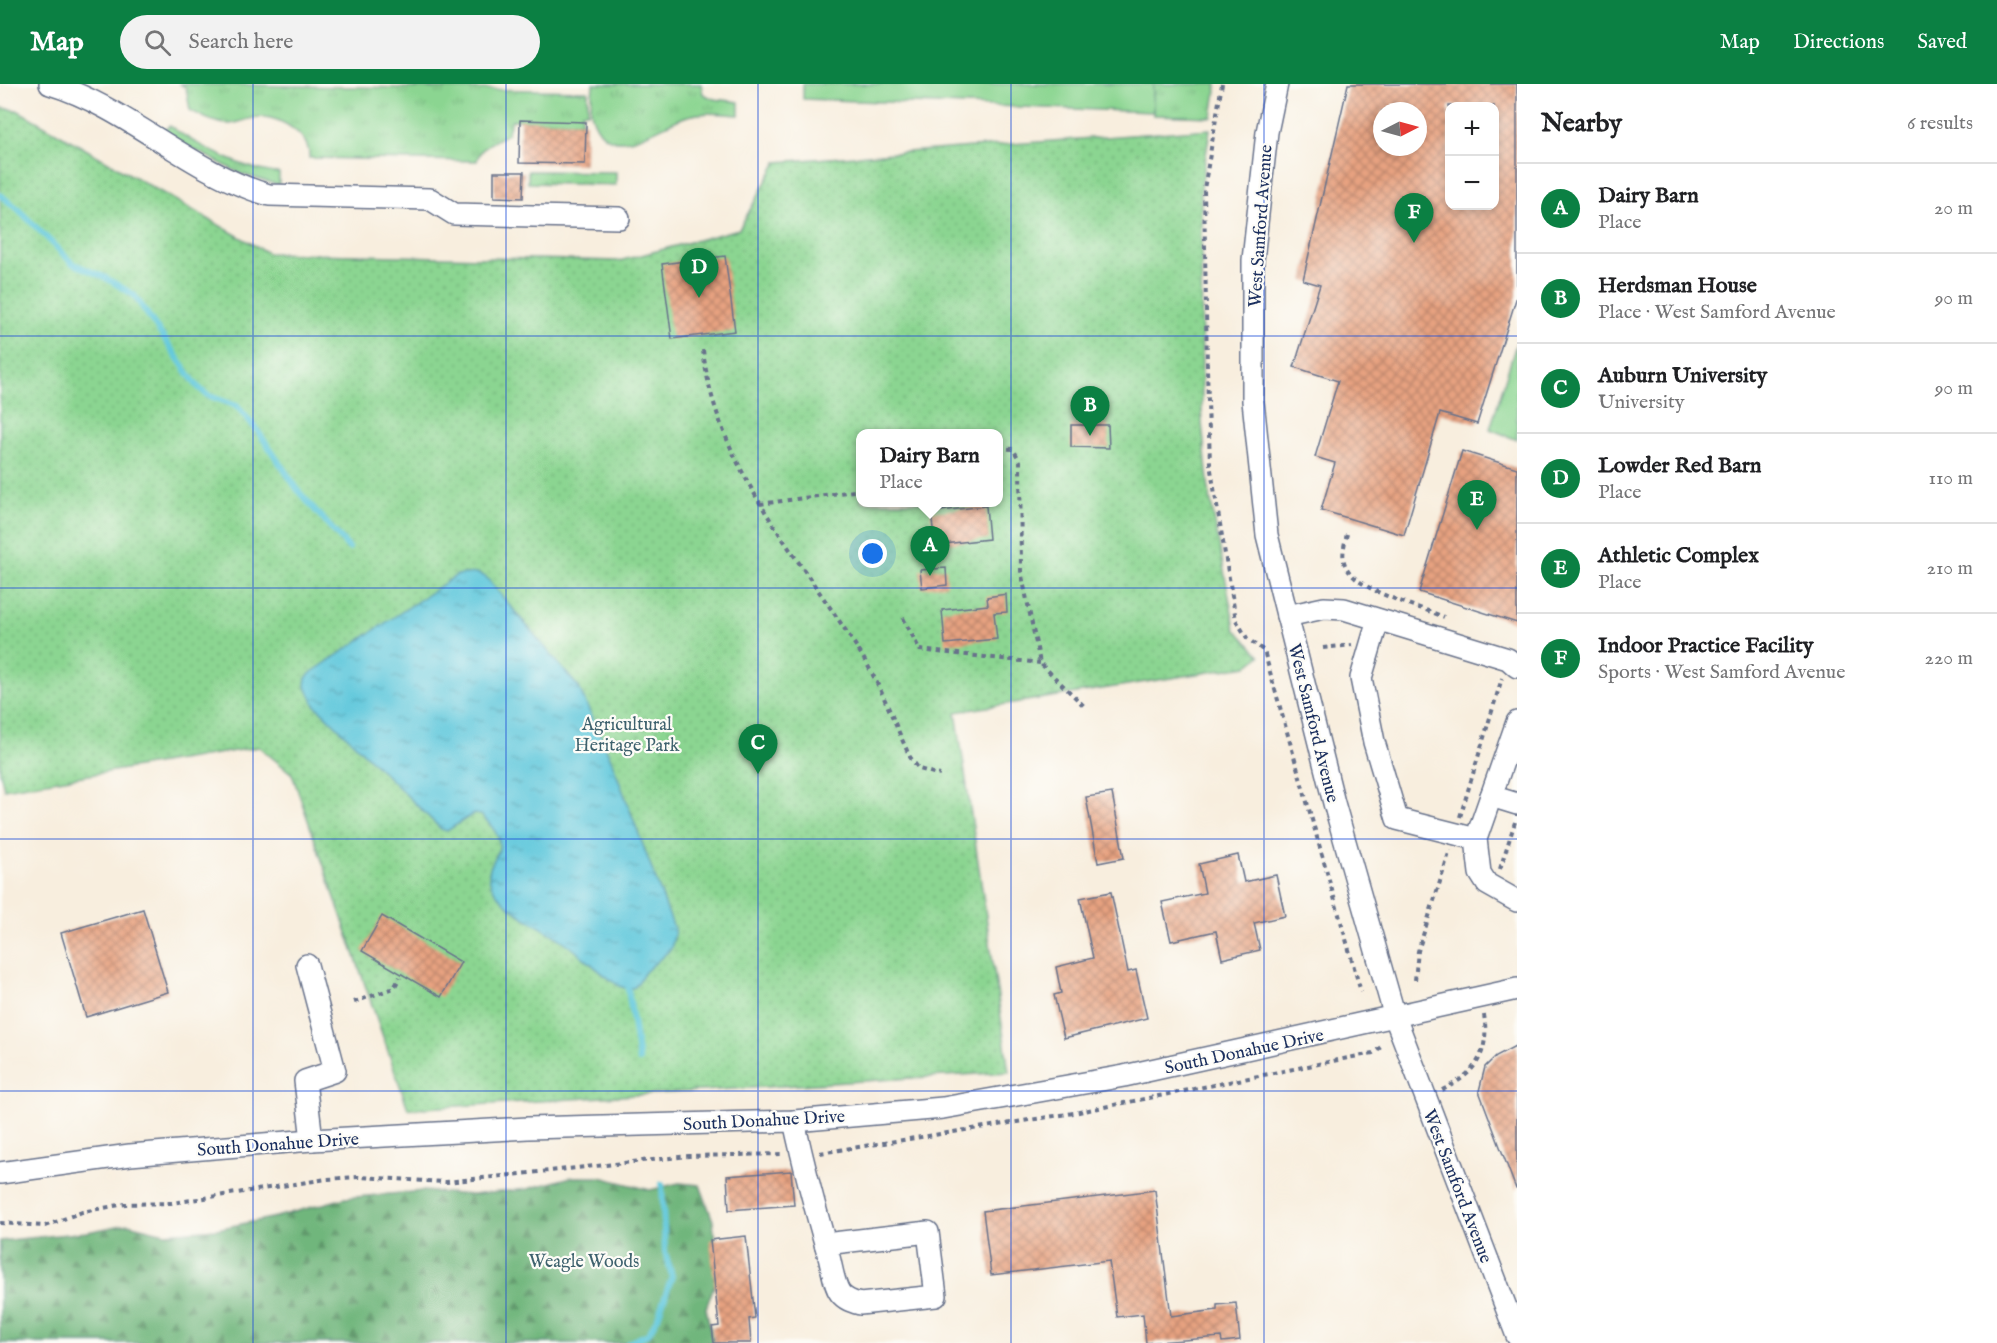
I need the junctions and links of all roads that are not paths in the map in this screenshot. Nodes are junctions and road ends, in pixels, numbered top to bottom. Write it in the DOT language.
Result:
graph roads {
  1 [pos="50,84"];
  2 [pos="1277,84"];
  3 [pos="619,218"];
  4 [pos="1287,616"];
  5 [pos="1378,620"];
  6 [pos="1512,663"];
  7 [pos="1517,722"];
  8 [pos="1491,796"];
  9 [pos="1517,804"];
  10 [pos="1476,839"];
  11 [pos="1517,902"];
  12 [pos="307,965"];
  13 [pos="1517,989"];
  14 [pos="1395,1017"];
  15 [pos="794,1121"];
  16 [pos="312,1140"];
  17 [pos="0,1173"];
  18 [pos="825,1244"];
  19 [pos="1517,1336"];
  1 -- 3 [label="street"];
  2 -- 4 [label="street, West Samford Avenue"];
  4 -- 5 [label="street"];
  4 -- 14 [label="street, West Samford Avenue"];
  5 -- 6 [label="street"];
  5 -- 10 [label="street"];
  7 -- 8 [label="street"];
  8 -- 9 [label="street"];
  8 -- 10 [label="street"];
  10 -- 11 [label="street"];
  12 -- 16 [label="street"];
  13 -- 14 [label="street, South Donahue Drive"];
  14 -- 15 [label="street, South Donahue Drive"];
  14 -- 19 [label="street, West Samford Avenue"];
  15 -- 16 [label="street, South Donahue Drive"];
  15 -- 18 [label="street"];
  16 -- 17 [label="street, South Donahue Drive"];
  18 -- 18 [label="street"];
}
